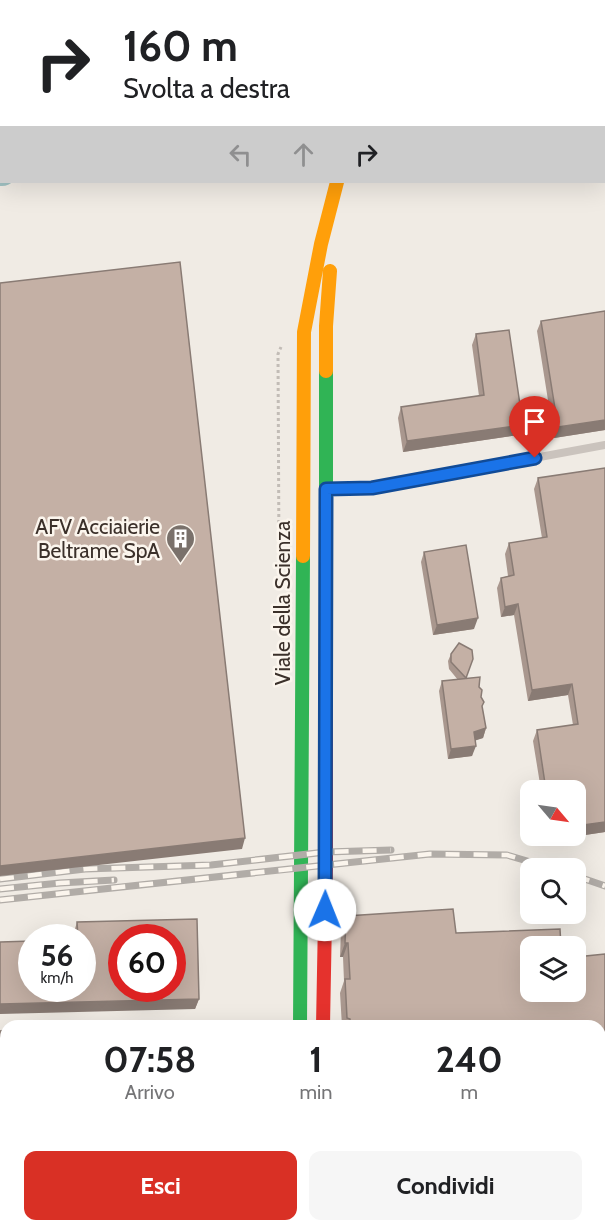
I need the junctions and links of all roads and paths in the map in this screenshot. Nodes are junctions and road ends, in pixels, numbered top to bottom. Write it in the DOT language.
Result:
graph roads {
  1 [pos="337,183"];
  2 [pos="605,445"];
  3 [pos="326,489"];
  4 [pos="300,1020"];
  5 [pos="323,1020"];
  1 -- 3 [label="main road, Viale della Scienza"];
  1 -- 4 [label="main road, Viale della Scienza"];
  2 -- 3 [label="lane"];
  3 -- 5 [label="main road, Viale della Scienza"];
}
